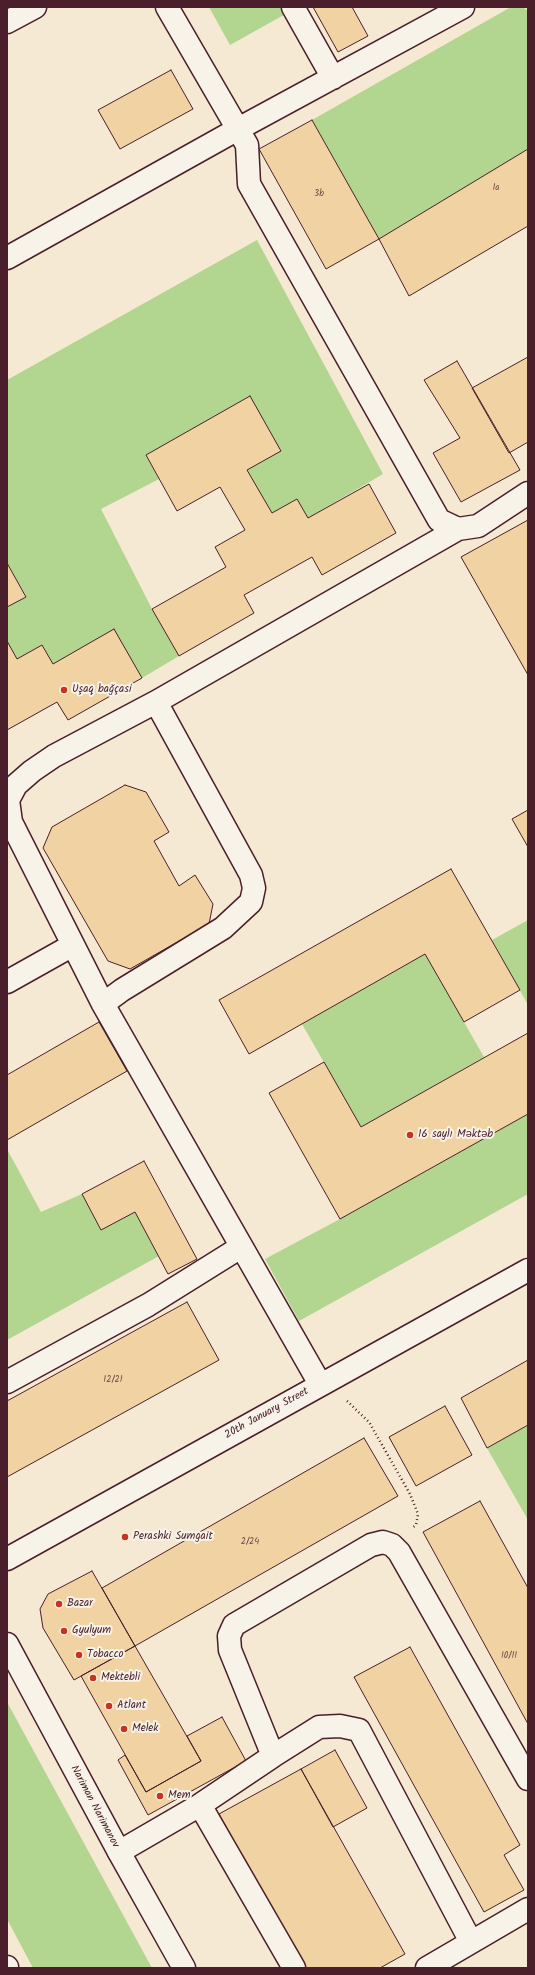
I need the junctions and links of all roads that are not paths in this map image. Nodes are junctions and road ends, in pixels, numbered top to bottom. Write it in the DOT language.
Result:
graph roads {
  1 [pos="35,7"];
  2 [pos="167,7"];
  3 [pos="293,7"];
  4 [pos="463,7"];
  5 [pos="7,22"];
  6 [pos="333,78"];
  7 [pos="238,129"];
  8 [pos="7,258"];
  9 [pos="528,493"];
  10 [pos="458,529"];
  11 [pos="156,702"];
  12 [pos="7,801"];
  13 [pos="73,945"];
  14 [pos="7,982"];
  15 [pos="103,1004"];
  16 [pos="241,1247"];
  17 [pos="528,1270"];
  18 [pos="7,1382"];
  19 [pos="320,1384"];
  20 [pos="7,1559"];
  21 [pos="7,1644"];
  22 [pos="273,1756"];
  23 [pos="528,1779"];
  24 [pos="200,1805"];
  25 [pos="118,1852"];
  26 [pos="528,1909"];
  27 [pos="471,1942"];
  28 [pos="184,1968"];
  29 [pos="294,1968"];
  30 [pos="427,1968"];
  1 -- 5 [label="street"];
  2 -- 7 [label="street"];
  3 -- 6 [label="street"];
  4 -- 6 [label="street"];
  6 -- 7 [label="street"];
  7 -- 8 [label="street"];
  7 -- 10 [label="street"];
  9 -- 10 [label="street"];
  10 -- 11 [label="street"];
  11 -- 12 [label="street"];
  11 -- 15 [label="street"];
  12 -- 13 [label="street"];
  13 -- 14 [label="street"];
  13 -- 15 [label="street"];
  15 -- 16 [label="street"];
  16 -- 18 [label="street"];
  16 -- 19 [label="street"];
  17 -- 19 [label="street, 20th January Street"];
  19 -- 20 [label="street, 20th January Street"];
  21 -- 25 [label="street, Nariman Narimanov"];
  22 -- 23 [label="street"];
  22 -- 24 [label="street"];
  22 -- 27 [label="street"];
  24 -- 25 [label="street"];
  24 -- 29 [label="street"];
  25 -- 28 [label="street, Nariman Narimanov"];
  26 -- 27 [label="street"];
  27 -- 30 [label="street"];
}
